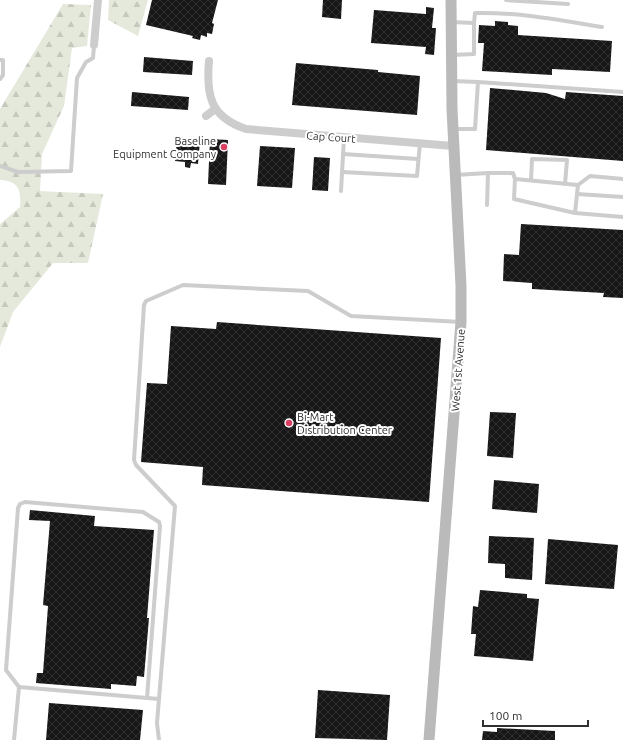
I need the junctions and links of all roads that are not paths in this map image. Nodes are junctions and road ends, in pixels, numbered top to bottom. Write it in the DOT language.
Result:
graph roads {
  1 [pos="98,0"];
  2 [pos="450,0"];
  3 [pos="506,0"];
  4 [pos="568,4"];
  5 [pos="451,22"];
  6 [pos="474,23"];
  7 [pos="602,27"];
  8 [pos="94,45"];
  9 [pos="451,55"];
  10 [pos="0,60"];
  11 [pos="209,61"];
  12 [pos="0,79"];
  13 [pos="452,81"];
  14 [pos="478,82"];
  15 [pos="623,92"];
  16 [pos="215,109"];
  17 [pos="206,116"];
  18 [pos="453,128"];
  19 [pos="344,138"];
  20 [pos="420,143"];
  21 [pos="453,146"];
  22 [pos="343,154"];
  23 [pos="418,159"];
  24 [pos="0,166"];
  25 [pos="342,172"];
  26 [pos="488,173"];
  27 [pos="455,175"];
  28 [pos="623,178"];
  29 [pos="515,179"];
  30 [pos="530,180"];
  31 [pos="565,184"];
  32 [pos="578,185"];
  33 [pos="340,191"];
  34 [pos="577,194"];
  35 [pos="623,197"];
  36 [pos="487,205"];
  37 [pos="575,212"];
  38 [pos="623,217"];
  39 [pos="461,322"];
  40 [pos="19,687"];
  41 [pos="147,698"];
  42 [pos="159,699"];
  43 [pos="14,740"];
  44 [pos="159,740"];
  45 [pos="429,740"];
  1 -- 8 [label="street"];
  2 -- 5 [label="street, West 1st Avenue"];
  3 -- 4 [label="lane"];
  5 -- 6 [label="lane"];
  5 -- 9 [label="street, West 1st Avenue"];
  6 -- 7 [label="lane"];
  6 -- 9 [label="lane"];
  8 -- 24 [label="lane"];
  9 -- 13 [label="street, West 1st Avenue"];
  10 -- 12 [label="lane"];
  11 -- 16 [label="street, Cap Court"];
  13 -- 14 [label="lane"];
  13 -- 18 [label="street, West 1st Avenue"];
  14 -- 15 [label="lane"];
  14 -- 18 [label="lane"];
  16 -- 17 [label="street"];
  16 -- 19 [label="street, Cap Court"];
  18 -- 21 [label="street, West 1st Avenue"];
  19 -- 20 [label="street, Cap Court"];
  19 -- 22 [label="lane"];
  20 -- 21 [label="street, Cap Court"];
  20 -- 23 [label="lane"];
  21 -- 27 [label="street, West 1st Avenue"];
  22 -- 23 [label="lane"];
  22 -- 25 [label="lane"];
  23 -- 25 [label="lane"];
  25 -- 33 [label="lane"];
  26 -- 27 [label="lane"];
  26 -- 29 [label="lane"];
  26 -- 36 [label="lane"];
  27 -- 39 [label="street, West 1st Avenue"];
  28 -- 32 [label="lane"];
  29 -- 30 [label="lane"];
  29 -- 37 [label="lane"];
  30 -- 31 [label="lane"];
  30 -- 31 [label="lane"];
  31 -- 32 [label="lane"];
  32 -- 34 [label="lane"];
  34 -- 35 [label="lane"];
  34 -- 37 [label="lane"];
  37 -- 38 [label="lane"];
  39 -- 42 [label="lane"];
  39 -- 45 [label="street, West 1st Avenue"];
  40 -- 41 [label="lane"];
  40 -- 41 [label="lane"];
  40 -- 43 [label="lane"];
  41 -- 42 [label="lane"];
  42 -- 44 [label="lane"];
}
